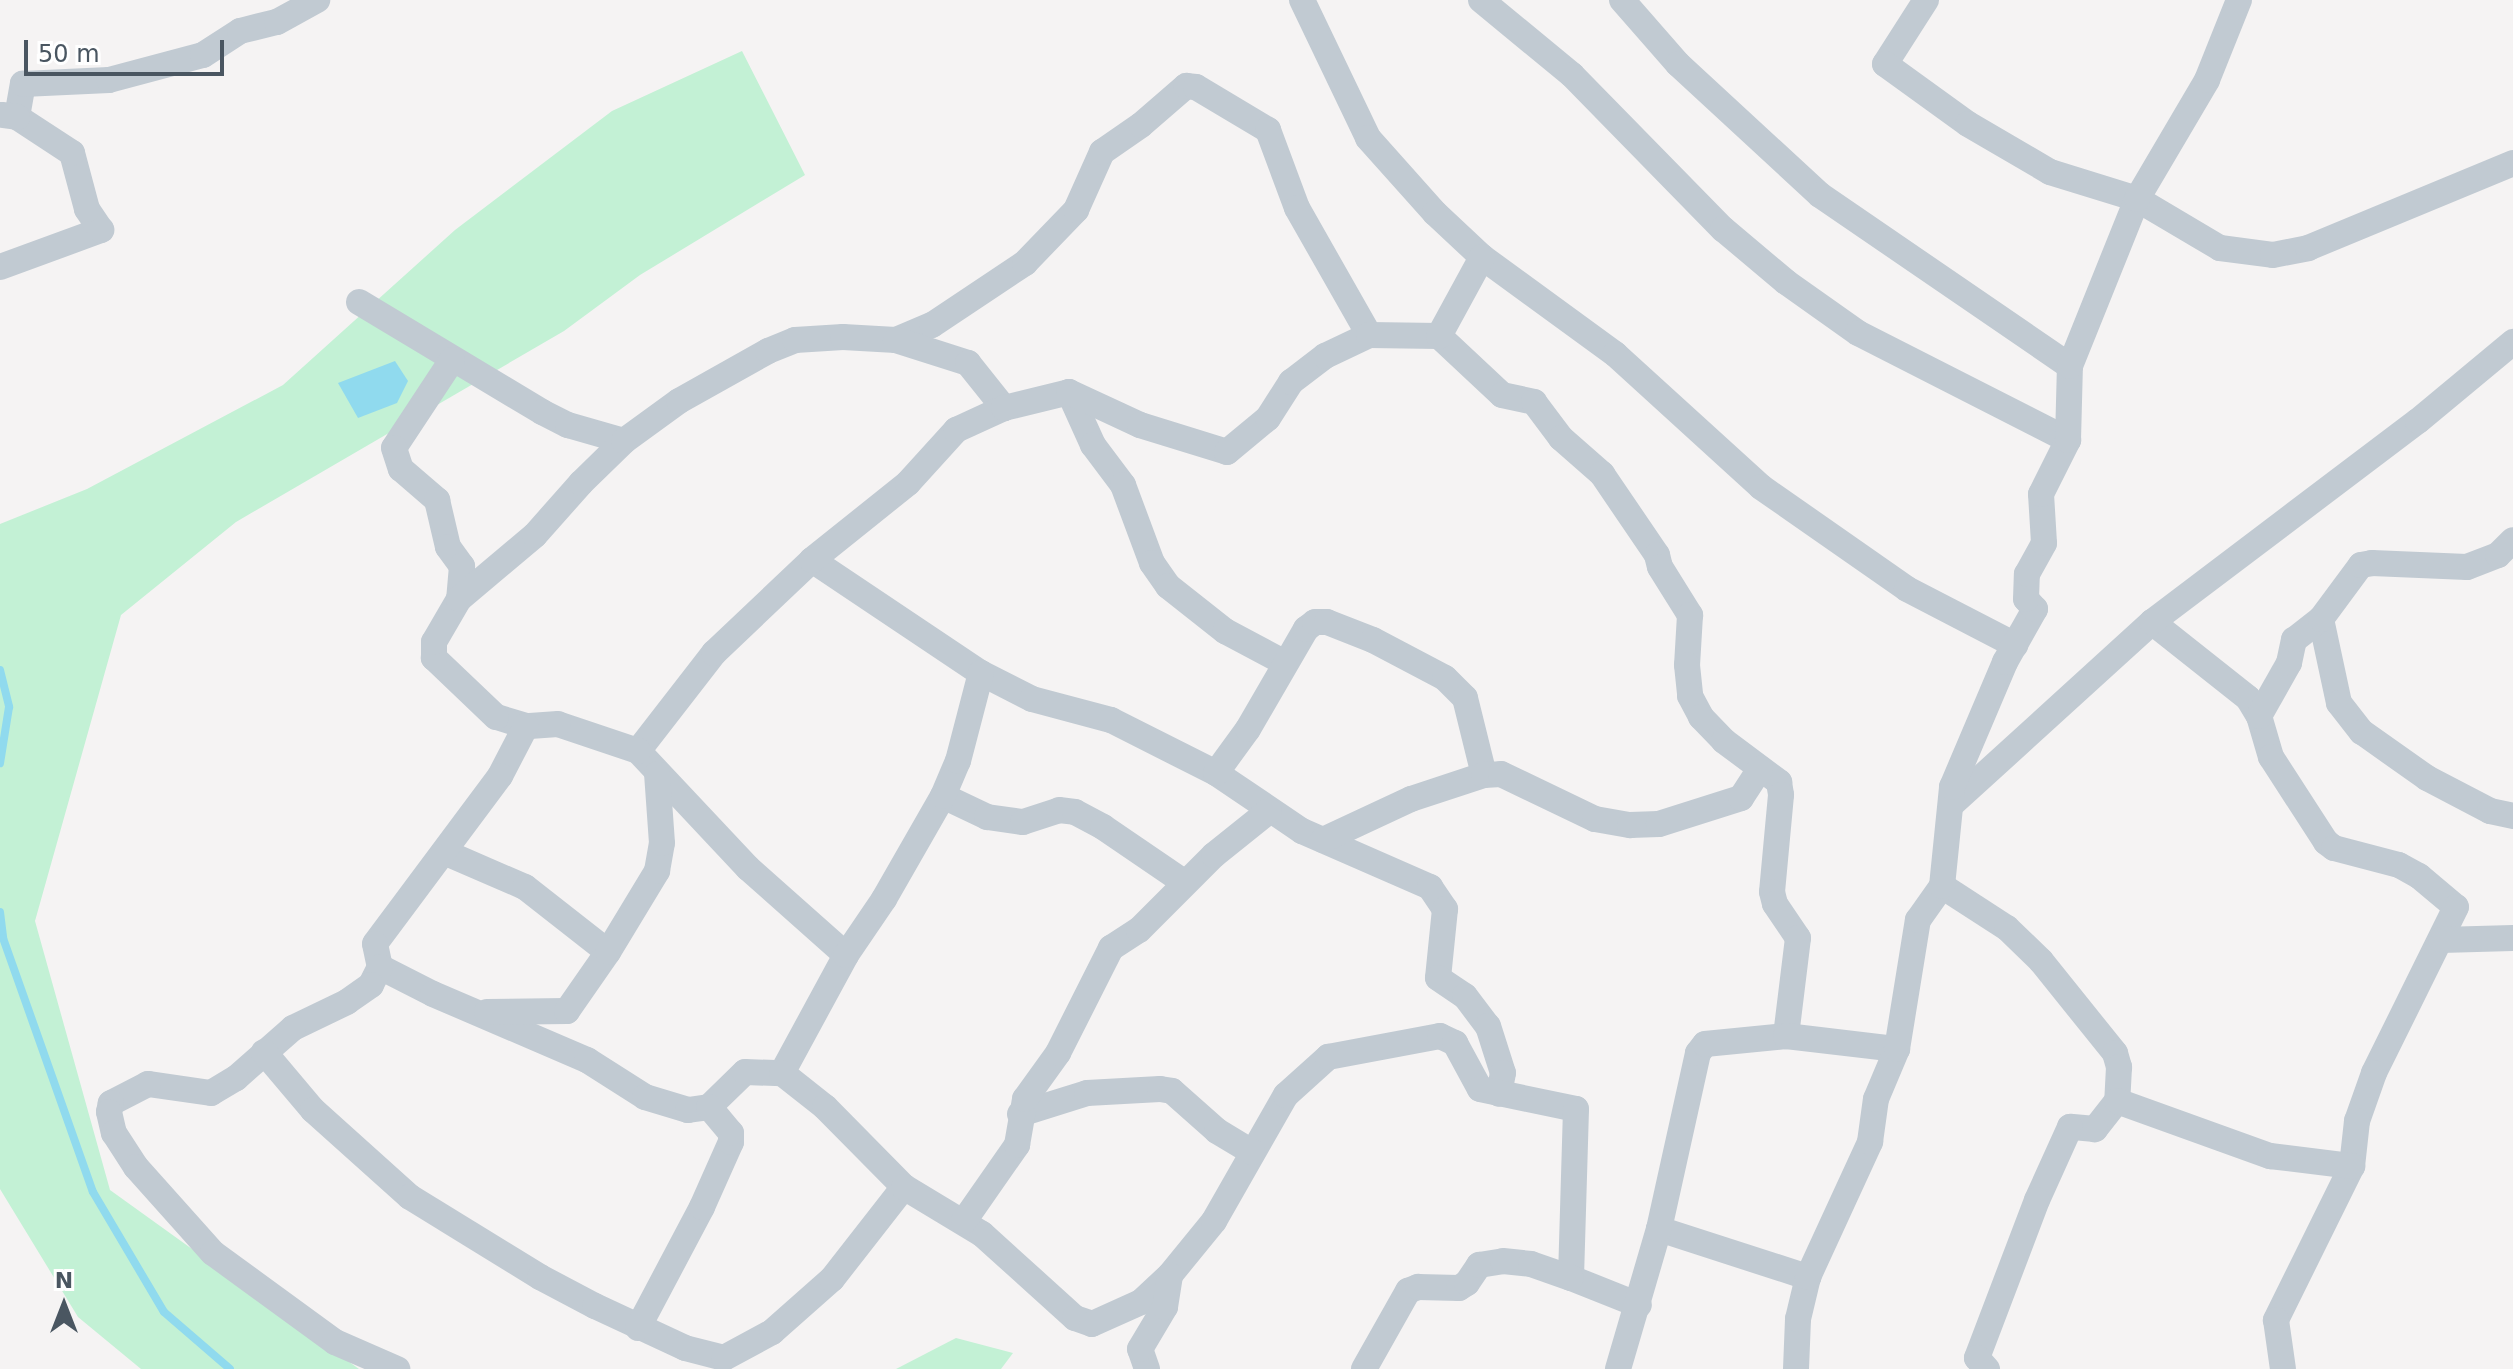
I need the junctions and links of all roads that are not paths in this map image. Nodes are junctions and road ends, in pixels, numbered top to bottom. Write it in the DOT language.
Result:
graph roads {
  1 [pos="317,0"];
  2 [pos="1302,0"];
  3 [pos="1481,0"];
  4 [pos="1622,0"];
  5 [pos="1926,0"];
  6 [pos="2239,0"];
  7 [pos="8,116"];
  8 [pos="2513,163"];
  9 [pos="2137,199"];
  10 [pos="1482,257"];
  11 [pos="0,267"];
  12 [pos="359,302"];
  13 [pos="1369,335"];
  14 [pos="1439,336"];
  15 [pos="896,340"];
  16 [pos="2513,342"];
  17 [pos="452,360"];
  18 [pos="2070,366"];
  19 [pos="1069,392"];
  20 [pos="1004,408"];
  21 [pos="2068,440"];
  22 [pos="624,441"];
  23 [pos="2513,540"];
  24 [pos="812,560"];
  25 [pos="459,599"];
  26 [pos="2321,619"];
  27 [pos="2152,622"];
  28 [pos="2015,645"];
  29 [pos="1285,663"];
  30 [pos="981,673"];
  31 [pos="2259,716"];
  32 [pos="526,726"];
  33 [pos="638,751"];
  34 [pos="1760,769"];
  35 [pos="1216,773"];
  36 [pos="657,774"];
  37 [pos="1484,775"];
  38 [pos="943,796"];
  39 [pos="1951,805"];
  40 [pos="1269,811"];
  41 [pos="2513,816"];
  42 [pos="1323,840"];
  43 [pos="444,852"];
  44 [pos="1185,883"];
  45 [pos="1942,886"];
  46 [pos="2513,938"];
  47 [pos="2441,940"];
  48 [pos="608,952"];
  49 [pos="846,955"];
  50 [pos="380,967"];
  51 [pos="475,1012"];
  52 [pos="1786,1036"];
  53 [pos="1897,1049"];
  54 [pos="264,1052"];
  55 [pos="782,1073"];
  56 [pos="1499,1094"];
  57 [pos="2117,1101"];
  58 [pos="709,1107"];
  59 [pos="1020,1114"];
  60 [pos="1252,1152"];
  61 [pos="2352,1166"];
  62 [pos="904,1187"];
  63 [pos="964,1221"];
  64 [pos="1659,1229"];
  65 [pos="1170,1275"];
  66 [pos="1808,1277"];
  67 [pos="1571,1278"];
  68 [pos="1639,1305"];
  69 [pos="638,1328"];
  70 [pos="719,1364"];
  71 [pos="1628,1367"];
  72 [pos="2288,1368"];
  73 [pos="397,1369"];
  74 [pos="1147,1369"];
  75 [pos="1364,1369"];
  76 [pos="1796,1369"];
  77 [pos="1987,1369"];
  1 -- 7 [label="street"];
  2 -- 10 [label="street"];
  3 -- 21 [label="street"];
  4 -- 18 [label="street"];
  5 -- 9 [label="street"];
  6 -- 9 [label="street"];
  7 -- 11 [label="street"];
  8 -- 9 [label="street"];
  9 -- 18 [label="street"];
  10 -- 14 [label="street"];
  10 -- 28 [label="street"];
  12 -- 17 [label="street"];
  13 -- 14 [label="street"];
  13 -- 15 [label="street"];
  13 -- 19 [label="street"];
  14 -- 34 [label="street"];
  15 -- 20 [label="street"];
  15 -- 22 [label="street"];
  16 -- 27 [label="street"];
  17 -- 22 [label="street"];
  17 -- 25 [label="street"];
  18 -- 21 [label="street"];
  19 -- 20 [label="street"];
  19 -- 29 [label="street"];
  20 -- 24 [label="street"];
  21 -- 28 [label="street"];
  22 -- 25 [label="street"];
  23 -- 26 [label="street"];
  24 -- 30 [label="street"];
  24 -- 33 [label="street"];
  25 -- 32 [label="street"];
  26 -- 31 [label="street"];
  26 -- 41 [label="street"];
  27 -- 31 [label="street"];
  27 -- 39 [label="street"];
  28 -- 39 [label="street"];
  29 -- 35 [label="street"];
  29 -- 37 [label="street"];
  30 -- 35 [label="street"];
  30 -- 38 [label="street"];
  31 -- 47 [label="street"];
  32 -- 33 [label="street"];
  32 -- 43 [label="street"];
  33 -- 36 [label="street"];
  34 -- 37 [label="street"];
  34 -- 52 [label="street"];
  35 -- 40 [label="street"];
  36 -- 48 [label="street"];
  36 -- 49 [label="street"];
  37 -- 42 [label="street"];
  38 -- 44 [label="street"];
  38 -- 49 [label="street"];
  39 -- 45 [label="street"];
  40 -- 42 [label="street"];
  40 -- 44 [label="street"];
  42 -- 56 [label="street"];
  43 -- 48 [label="street"];
  43 -- 50 [label="street"];
  44 -- 59 [label="street"];
  45 -- 53 [label="street"];
  45 -- 57 [label="street"];
  46 -- 47 [label="street"];
  47 -- 61 [label="street"];
  48 -- 51 [label="street"];
  49 -- 55 [label="street"];
  50 -- 51 [label="street"];
  50 -- 54 [label="street"];
  51 -- 58 [label="street"];
  52 -- 53 [label="street"];
  52 -- 64 [label="street"];
  53 -- 66 [label="street"];
  54 -- 69 [label="street"];
  54 -- 73 [label="street"];
  55 -- 58 [label="street"];
  55 -- 62 [label="street"];
  56 -- 60 [label="street"];
  56 -- 67 [label="street"];
  57 -- 61 [label="street"];
  57 -- 77 [label="street"];
  58 -- 69 [label="street"];
  59 -- 60 [label="street"];
  59 -- 63 [label="street"];
  60 -- 65 [label="street"];
  61 -- 72 [label="street"];
  62 -- 63 [label="street"];
  62 -- 70 [label="street"];
  63 -- 65 [label="street"];
  64 -- 66 [label="street"];
  64 -- 68 [label="street"];
  65 -- 74 [label="street"];
  66 -- 76 [label="street"];
  67 -- 68 [label="street"];
  67 -- 75 [label="street"];
  68 -- 71 [label="street"];
  69 -- 70 [label="street"];
}
